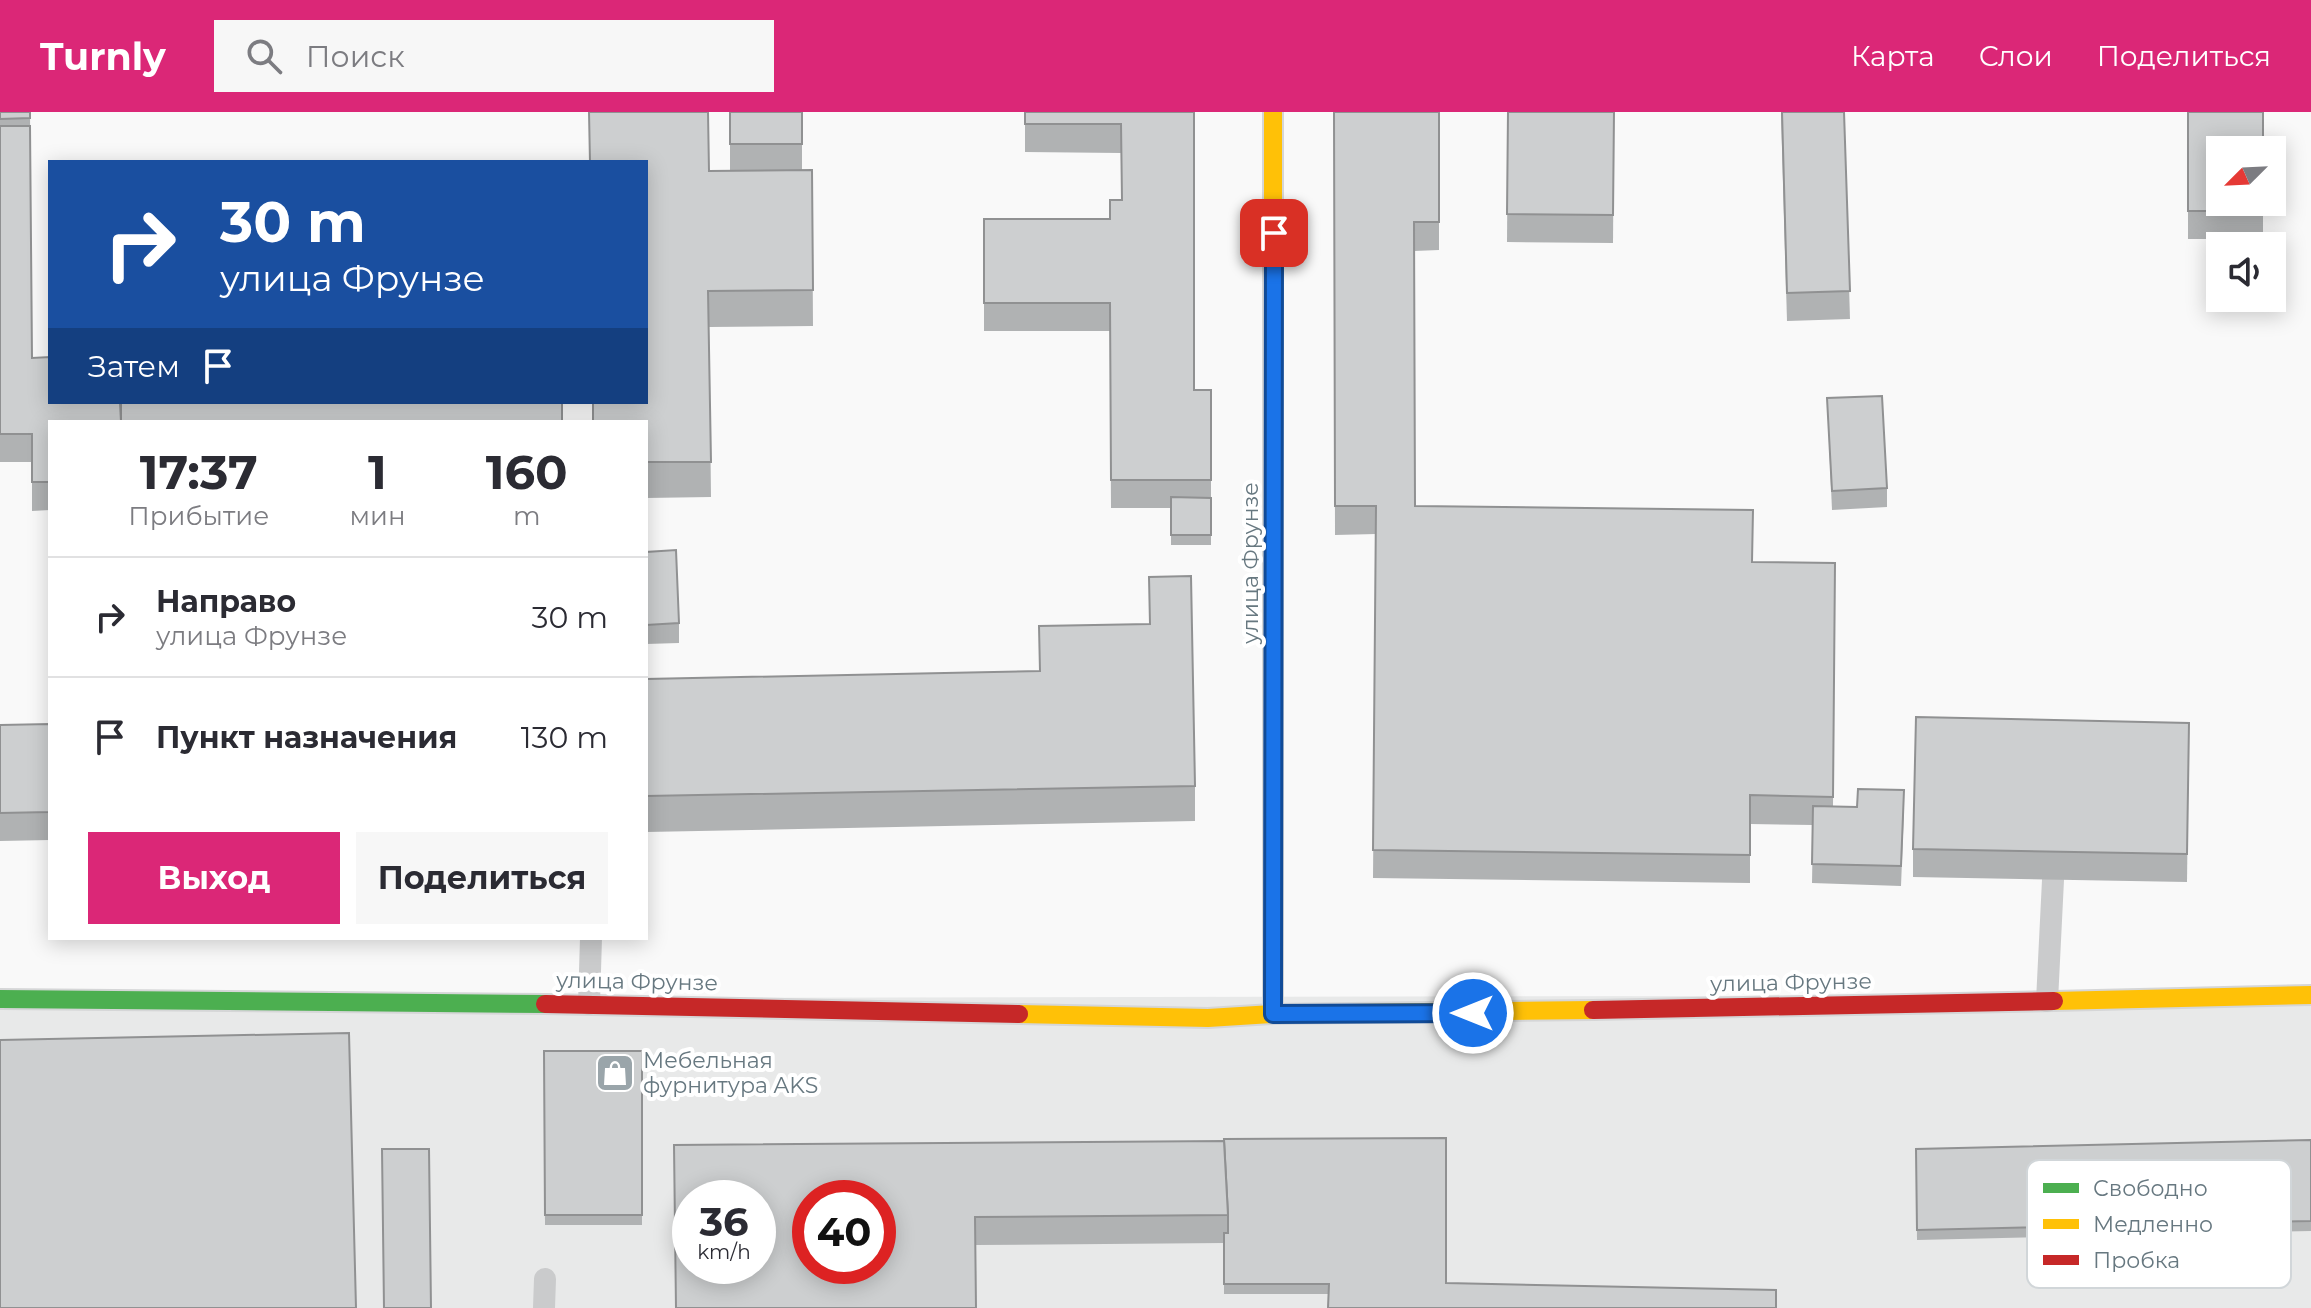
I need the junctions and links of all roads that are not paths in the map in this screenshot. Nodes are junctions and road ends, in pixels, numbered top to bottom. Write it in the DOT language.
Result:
graph roads {
  1 [pos="1273,112"];
  2 [pos="2053,880"];
  3 [pos="591,940"];
  4 [pos="2311,995"];
  5 [pos="0,999"];
  6 [pos="2047,1001"];
  7 [pos="589,1004"];
  8 [pos="1273,1014"];
  9 [pos="545,1279"];
  10 [pos="544,1308"];
  1 -- 8 [label="street, улица Фрунзе"];
  2 -- 6 [label="lane"];
  3 -- 7 [label="lane"];
  4 -- 6 [label="street, улица Фрунзе"];
  5 -- 7 [label="street, улица Фрунзе"];
  6 -- 8 [label="street, улица Фрунзе"];
  7 -- 8 [label="street, улица Фрунзе"];
  9 -- 10 [label="lane"];
}
